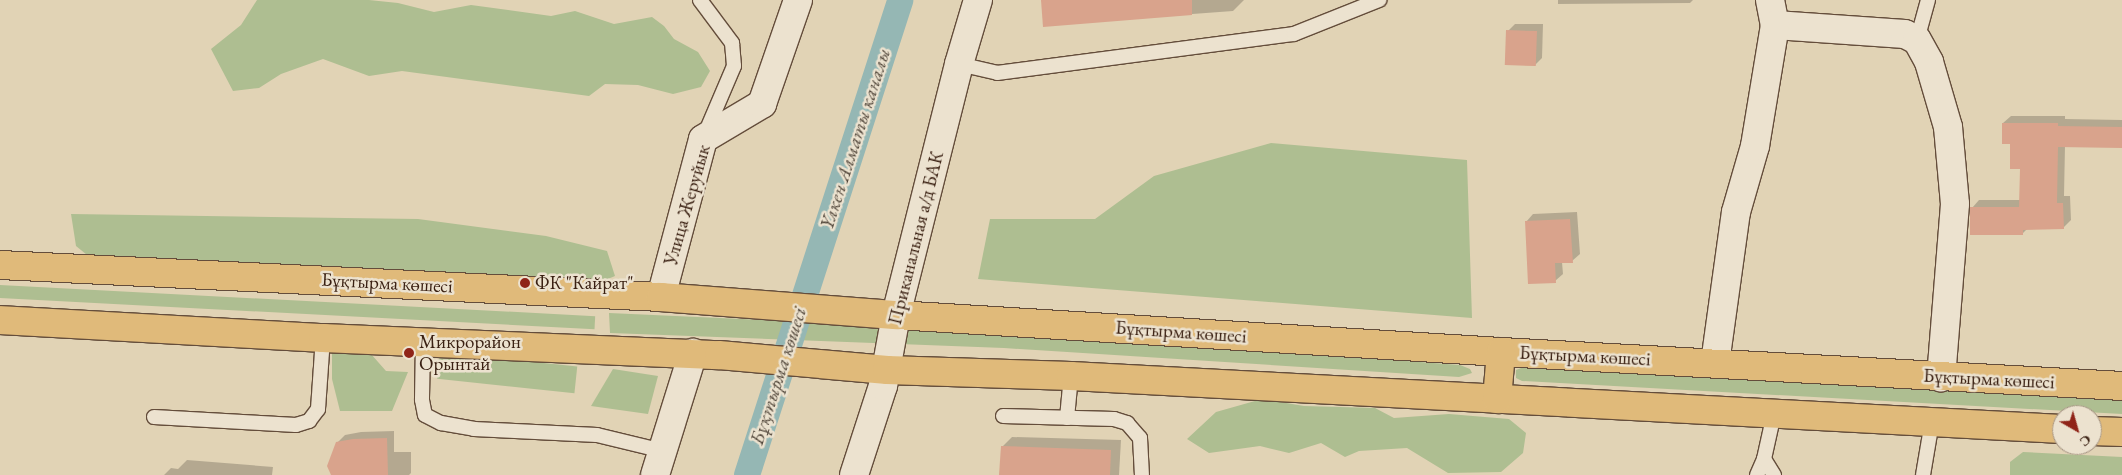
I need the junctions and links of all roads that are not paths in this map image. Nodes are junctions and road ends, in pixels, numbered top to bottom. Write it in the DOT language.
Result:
graph roads {
  1 [pos="700,0"];
  2 [pos="798,0"];
  3 [pos="978,0"];
  4 [pos="1379,0"];
  5 [pos="1928,0"];
  6 [pos="1773,13"];
  7 [pos="1916,40"];
  8 [pos="959,64"];
  9 [pos="703,139"];
  10 [pos="0,265"];
  11 [pos="661,297"];
  12 [pos="896,315"];
  13 [pos="0,320"];
  14 [pos="323,338"];
  15 [pos="423,341"];
  16 [pos="1501,352"];
  17 [pos="706,354"];
  18 [pos="1716,363"];
  19 [pos="887,370"];
  20 [pos="1071,376"];
  21 [pos="1941,377"];
  22 [pos="2122,386"];
  23 [pos="1497,399"];
  24 [pos="1774,414"];
  25 [pos="1004,416"];
  26 [pos="154,418"];
  27 [pos="1068,418"];
  28 [pos="1932,422"];
  29 [pos="2052,428"];
  30 [pos="2102,431"];
  31 [pos="2122,432"];
  32 [pos="1764,459"];
  33 [pos="659,463"];
  34 [pos="854,475"];
  35 [pos="1142,475"];
  36 [pos="1757,475"];
  37 [pos="1774,475"];
  38 [pos="1923,475"];
  1 -- 9 [label="lane"];
  2 -- 9 [label="street, Улица Жеруйык"];
  3 -- 8 [label="street, Приканальная а/д БАК"];
  4 -- 8 [label="lane"];
  5 -- 7 [label="lane"];
  6 -- 7 [label="street"];
  6 -- 18 [label="street"];
  7 -- 21 [label="street"];
  8 -- 12 [label="street, Приканальная а/д БАК"];
  9 -- 11 [label="street, Улица Жеруйык"];
  10 -- 11 [label="main road, Бұқтырма көшесі"];
  11 -- 12 [label="main road, Бұқтырма көшесі"];
  12 -- 16 [label="main road, Бұқтырма көшесі"];
  12 -- 19 [label="street, Приканальная а/д БАК"];
  13 -- 14 [label="main road"];
  14 -- 15 [label="main road"];
  14 -- 26 [label="lane"];
  15 -- 17 [label="main road"];
  15 -- 33 [label="lane"];
  16 -- 18 [label="main road, Бұқтырма көшесі"];
  16 -- 23 [label="main road"];
  17 -- 19 [label="main road"];
  17 -- 33 [label="street"];
  18 -- 21 [label="main road, Бұқтырма көшесі"];
  19 -- 20 [label="main road"];
  19 -- 34 [label="street, Приканальная а/д БАК"];
  20 -- 23 [label="main road"];
  20 -- 27 [label="lane"];
  21 -- 22 [label="main road, Бұқтырма көшесі"];
  23 -- 24 [label="main road"];
  24 -- 28 [label="main road"];
  24 -- 32 [label="lane"];
  25 -- 27 [label="lane"];
  27 -- 35 [label="lane"];
  28 -- 29 [label="main road"];
  28 -- 38 [label="lane"];
  30 -- 31 [label="main road"];
  32 -- 36 [label="lane"];
  32 -- 37 [label="lane"];
}
